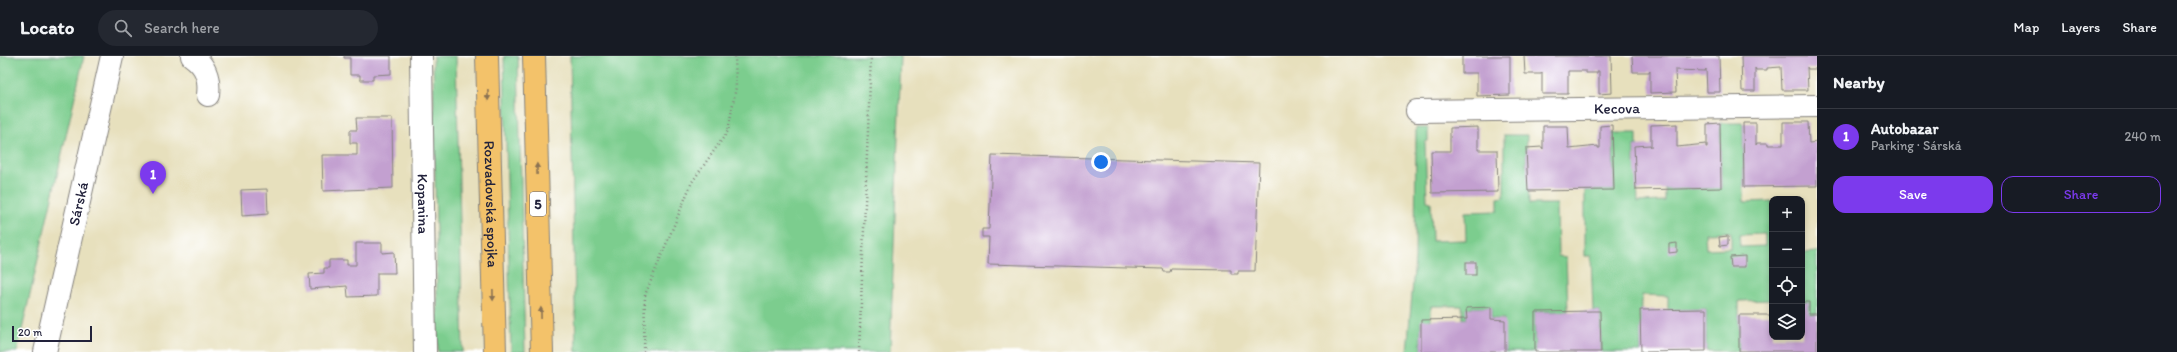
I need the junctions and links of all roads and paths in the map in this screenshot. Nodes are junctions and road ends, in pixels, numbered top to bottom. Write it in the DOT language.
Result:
graph roads {
  1 [pos="112,56"];
  2 [pos="192,56"];
  3 [pos="421,56"];
  4 [pos="488,56"];
  5 [pos="534,56"];
  6 [pos="735,56"];
  7 [pos="871,56"];
  8 [pos="208,95"];
  9 [pos="1817,106"];
  10 [pos="1417,112"];
  11 [pos="45,352"];
  12 [pos="425,352"];
  13 [pos="495,352"];
  14 [pos="542,352"];
  15 [pos="644,352"];
  16 [pos="859,352"];
  1 -- 11 [label="street, Sárská"];
  2 -- 8 [label="street"];
  3 -- 12 [label="street, Kopanina"];
  4 -- 13 [label="highway, Rozvadovská spojka, one-way"];
  14 -- 5 [label="highway, 5, one-way"];
  6 -- 15 [label="path"];
  7 -- 16 [label="path"];
  9 -- 10 [label="street, Kecova"];
}
